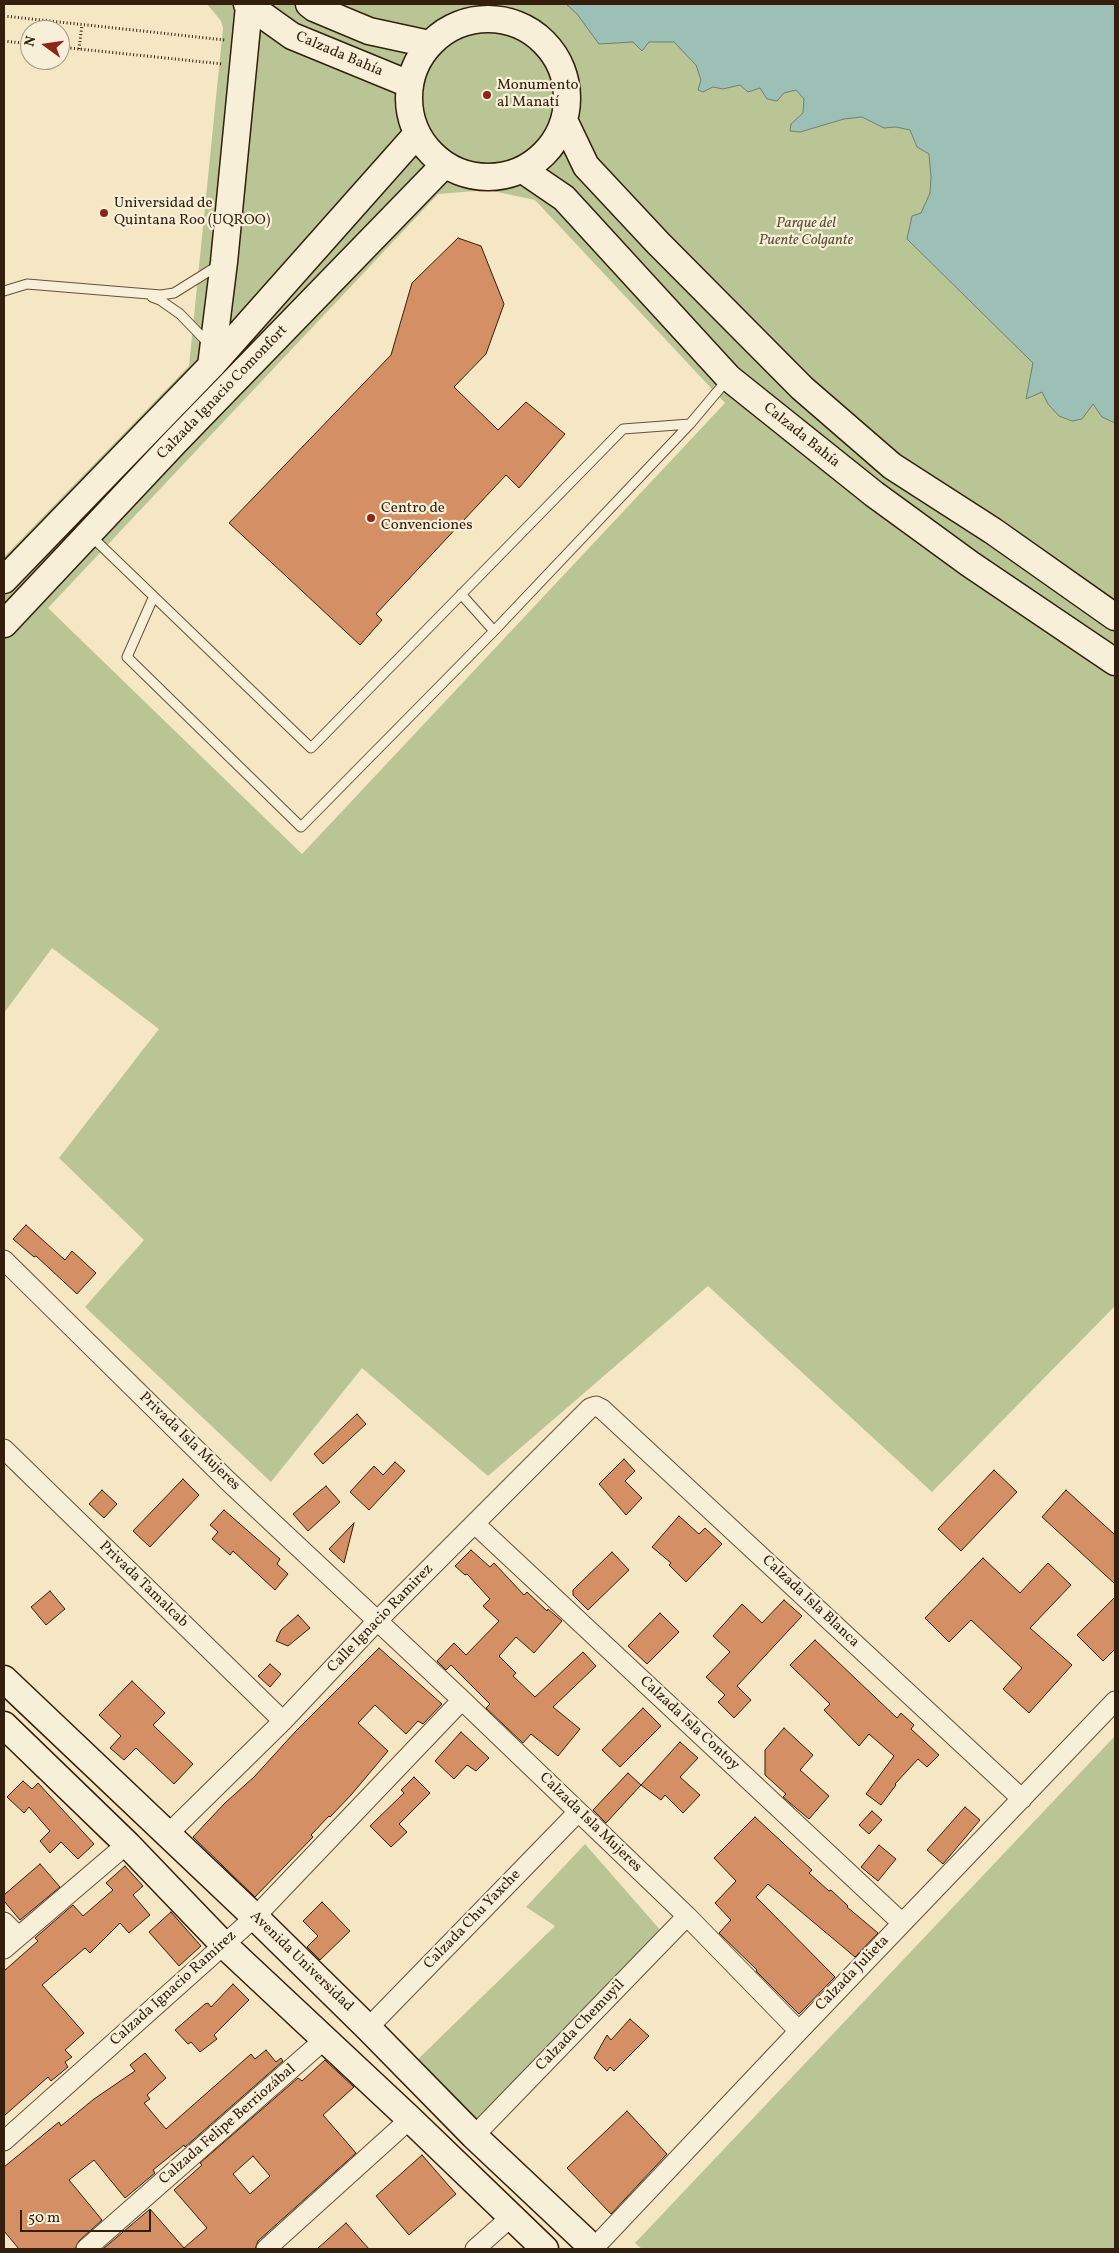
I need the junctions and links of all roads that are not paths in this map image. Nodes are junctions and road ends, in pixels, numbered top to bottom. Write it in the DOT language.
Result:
graph roads {
  1 [pos="309,4"];
  2 [pos="248,5"];
  3 [pos="429,44"];
  4 [pos="409,84"];
  5 [pos="564,120"];
  6 [pos="417,134"];
  7 [pos="444,165"];
  8 [pos="523,170"];
  9 [pos="224,262"];
  10 [pos="4,290"];
  11 [pos="142,294"];
  12 [pos="212,357"];
  13 [pos="729,378"];
  14 [pos="690,424"];
  15 [pos="993,531"];
  16 [pos="90,535"];
  17 [pos="970,564"];
  18 [pos="4,580"];
  19 [pos="461,594"];
  20 [pos="153,598"];
  21 [pos="1115,617"];
  22 [pos="4,624"];
  23 [pos="494,631"];
  24 [pos="1115,662"];
  25 [pos="4,1260"];
  26 [pos="596,1406"];
  27 [pos="4,1449"];
  28 [pos="475,1524"];
  29 [pos="378,1620"];
  30 [pos="4,1679"];
  31 [pos="462,1700"];
  32 [pos="1115,1701"];
  33 [pos="283,1721"];
  34 [pos="4,1725"];
  35 [pos="1022,1799"];
  36 [pos="578,1812"];
  37 [pos="168,1834"];
  38 [pos="127,1844"];
  39 [pos="688,1916"];
  40 [pos="255,1917"];
  41 [pos="4,1922"];
  42 [pos="902,1923"];
  43 [pos="18,1936"];
  44 [pos="224,1945"];
  45 [pos="4,1949"];
  46 [pos="368,2028"];
  47 [pos="798,2031"];
  48 [pos="326,2039"];
  49 [pos="410,2119"];
  50 [pos="474,2136"];
  51 [pos="4,2140"];
  52 [pos="511,2217"];
  53 [pos="86,2249"];
  54 [pos="266,2249"];
  55 [pos="475,2249"];
  56 [pos="545,2249"];
  57 [pos="594,2249"];
  1 -- 3 [label="main road"];
  2 -- 4 [label="main road, Calzada Bahía"];
  2 -- 9 [label="main road"];
  3 -- 4 [label="main road"];
  3 -- 5 [label="main road"];
  4 -- 6 [label="main road"];
  5 -- 8 [label="main road"];
  5 -- 15 [label="main road"];
  6 -- 7 [label="main road"];
  6 -- 12 [label="main road, Calzada Ignacio Comonfort"];
  7 -- 8 [label="main road"];
  7 -- 16 [label="main road, Calzada Ignacio Comonfort"];
  8 -- 13 [label="main road, Calzada Bahía"];
  9 -- 11 [label="lane"];
  9 -- 12 [label="main road"];
  10 -- 11 [label="lane"];
  11 -- 12 [label="lane"];
  12 -- 18 [label="main road, Calzada Ignacio Comonfort"];
  13 -- 14 [label="lane"];
  13 -- 17 [label="main road, Calzada Bahía"];
  14 -- 19 [label="lane"];
  14 -- 23 [label="lane"];
  15 -- 17 [label="main road"];
  15 -- 21 [label="main road"];
  16 -- 20 [label="lane"];
  16 -- 22 [label="main road, Calzada Ignacio Comonfort"];
  17 -- 24 [label="main road, Calzada Bahía"];
  19 -- 20 [label="lane"];
  19 -- 23 [label="lane"];
  20 -- 23 [label="lane"];
  25 -- 29 [label="street, Privada Isla Mujeres"];
  26 -- 28 [label="street, Calle Ignacio Ramirez"];
  26 -- 35 [label="street, Calzada Isla Blanca"];
  27 -- 33 [label="street, Privada Tamalcab"];
  28 -- 29 [label="street, Calle Ignacio Ramirez"];
  28 -- 42 [label="street, Calzada Isla Contoy"];
  29 -- 31 [label="street, Calzada Isla Mujeres"];
  29 -- 33 [label="street, Calle Ignacio Ramirez"];
  30 -- 37 [label="main road, Avenida Universidad"];
  31 -- 36 [label="street, Calzada Isla Mujeres"];
  31 -- 40 [label="street, Calzada Ignacio Ramírez"];
  32 -- 35 [label="street, Calzada Julieta"];
  33 -- 37 [label="street, Calle Ignacio Ramirez"];
  34 -- 38 [label="main road"];
  35 -- 42 [label="street, Calzada Julieta"];
  36 -- 39 [label="street, Calzada Isla Mujeres"];
  36 -- 46 [label="street, Calzada Chu Yaxche"];
  37 -- 40 [label="main road, Avenida Universidad"];
  38 -- 43 [label="street"];
  38 -- 44 [label="main road"];
  39 -- 47 [label="street, Calzada Isla Mujeres"];
  39 -- 50 [label="street, Calzada Chemuyil"];
  40 -- 44 [label="street, Calzada Ignacio Ramírez"];
  40 -- 46 [label="main road, Avenida Universidad"];
  41 -- 43 [label="street"];
  42 -- 47 [label="street, Calzada Julieta"];
  43 -- 45 [label="street"];
  44 -- 48 [label="main road"];
  44 -- 51 [label="street, Calzada Ignacio Ramírez"];
  46 -- 50 [label="main road, Avenida Universidad"];
  47 -- 57 [label="street, Calzada Julieta"];
  48 -- 49 [label="main road"];
  48 -- 53 [label="street, Calzada Felipe Berriozábal"];
  49 -- 52 [label="main road"];
  49 -- 54 [label="street"];
  50 -- 57 [label="main road, Avenida Universidad"];
  52 -- 55 [label="street"];
  52 -- 56 [label="main road"];
}
